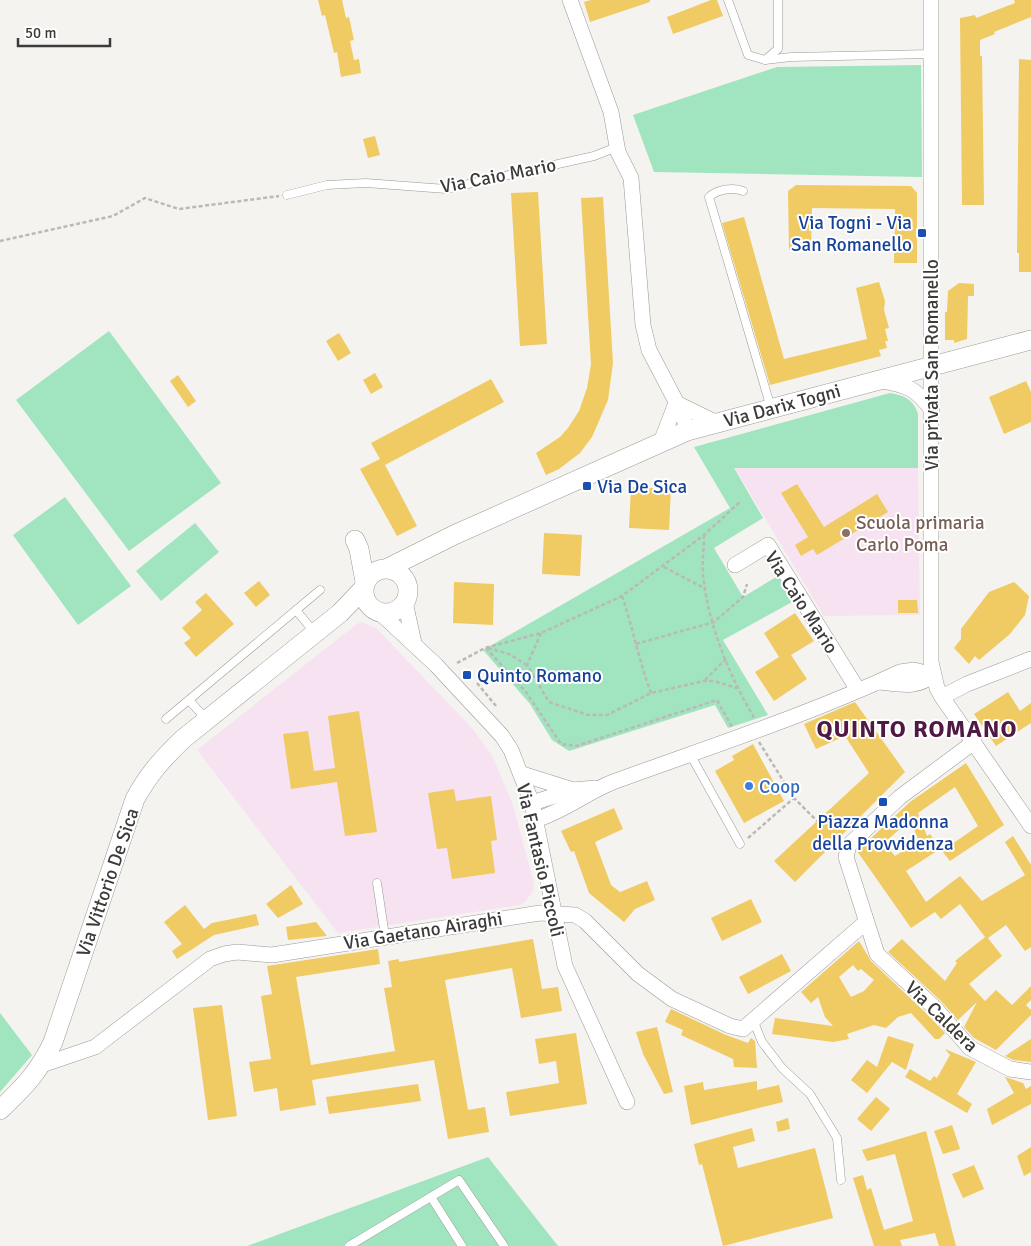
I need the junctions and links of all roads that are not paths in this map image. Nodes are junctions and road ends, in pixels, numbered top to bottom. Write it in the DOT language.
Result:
graph roads {
  1 [pos="570,0"];
  2 [pos="728,0"];
  3 [pos="778,0"];
  4 [pos="931,0"];
  5 [pos="931,54"];
  6 [pos="765,60"];
  7 [pos="617,147"];
  8 [pos="743,192"];
  9 [pos="288,194"];
  10 [pos="1031,340"];
  11 [pos="930,366"];
  12 [pos="877,380"];
  13 [pos="676,403"];
  14 [pos="771,408"];
  15 [pos="932,410"];
  16 [pos="717,423"];
  17 [pos="687,431"];
  18 [pos="661,442"];
  19 [pos="432,545"];
  20 [pos="735,565"];
  21 [pos="384,569"];
  22 [pos="406,580"];
  23 [pos="364,586"];
  24 [pos="320,590"];
  25 [pos="405,602"];
  26 [pos="296,610"];
  27 [pos="375,610"];
  28 [pos="340,613"];
  29 [pos="314,632"];
  30 [pos="414,643"];
  31 [pos="1031,659"];
  32 [pos="933,675"];
  33 [pos="858,690"];
  34 [pos="942,697"];
  35 [pos="189,700"];
  36 [pos="166,719"];
  37 [pos="206,720"];
  38 [pos="974,742"];
  39 [pos="690,754"];
  40 [pos="522,774"];
  41 [pos="599,787"];
  42 [pos="573,790"];
  43 [pos="532,803"];
  44 [pos="535,820"];
  45 [pos="1031,826"];
  46 [pos="740,844"];
  47 [pos="377,883"];
  48 [pos="553,914"];
  49 [pos="866,922"];
  50 [pos="385,936"];
  51 [pos="754,1022"];
  52 [pos="53,1042"];
  53 [pos="83,1052"];
  54 [pos="42,1066"];
  55 [pos="1031,1072"];
  56 [pos="627,1102"];
  57 [pos="0,1110"];
  58 [pos="841,1180"];
  59 [pos="431,1197"];
  60 [pos="348,1246"];
  61 [pos="462,1246"];
  62 [pos="504,1246"];
  1 -- 7 [label="street"];
  2 -- 6 [label="lane"];
  3 -- 6 [label="lane"];
  4 -- 5 [label="street, Via privata San Romanello"];
  5 -- 6 [label="lane"];
  5 -- 11 [label="street, Via privata San Romanello"];
  7 -- 9 [label="lane, Via Caio Mario"];
  7 -- 13 [label="street"];
  8 -- 14 [label="lane"];
  10 -- 11 [label="street, Via Darix Togni"];
  11 -- 12 [label="street, Via Darix Togni"];
  11 -- 15 [label="street, Via privata San Romanello"];
  12 -- 14 [label="street, Via Darix Togni"];
  12 -- 15 [label="street, Via Darix Togni"];
  13 -- 16 [label="street"];
  13 -- 17 [label="street"];
  13 -- 18 [label="street"];
  14 -- 16 [label="street, Via Darix Togni"];
  15 -- 32 [label="street, Via privata San Romanello"];
  16 -- 17 [label="street, Via Darix Togni"];
  17 -- 18 [label="street, Via Vittorio De Sica"];
  18 -- 19 [label="street, Via Vittorio De Sica"];
  19 -- 21 [label="street, Via Vittorio De Sica"];
  19 -- 22 [label="street, Via Vittorio De Sica"];
  20 -- 33 [label="street, Via Caio Mario"];
  21 -- 22 [label="street"];
  21 -- 23 [label="street, Via Vittorio De Sica"];
  21 -- 23 [label="street"];
  22 -- 25 [label="street"];
  23 -- 27 [label="street"];
  23 -- 28 [label="street, Via Vittorio De Sica"];
  24 -- 26 [label="lane"];
  25 -- 27 [label="street, Via Vittorio De Sica"];
  25 -- 30 [label="street"];
  26 -- 29 [label="lane"];
  26 -- 35 [label="lane"];
  27 -- 28 [label="street, Via Vittorio De Sica"];
  27 -- 30 [label="street, Via Fantasio Piccoli"];
  28 -- 29 [label="street, Via Vittorio De Sica"];
  29 -- 37 [label="street, Via Vittorio De Sica"];
  30 -- 40 [label="street, Via Fantasio Piccoli"];
  31 -- 34 [label="street"];
  32 -- 33 [label="street"];
  32 -- 34 [label="street"];
  33 -- 39 [label="street"];
  34 -- 38 [label="street"];
  35 -- 36 [label="lane"];
  35 -- 37 [label="lane"];
  37 -- 52 [label="street, Via Vittorio De Sica"];
  38 -- 45 [label="street"];
  38 -- 49 [label="street, Via Caldera"];
  39 -- 41 [label="street"];
  39 -- 46 [label="lane"];
  40 -- 42 [label="street"];
  40 -- 43 [label="street, Via Fantasio Piccoli"];
  41 -- 42 [label="street"];
  41 -- 44 [label="street"];
  42 -- 43 [label="street"];
  43 -- 44 [label="street, Via Fantasio Piccoli"];
  44 -- 48 [label="street, Via Fantasio Piccoli"];
  47 -- 50 [label="lane"];
  48 -- 50 [label="street, Via Gaetano Airaghi"];
  48 -- 51 [label="street, Via Gaetano Airaghi"];
  48 -- 56 [label="street, Via Fantasio Piccoli"];
  49 -- 51 [label="street"];
  49 -- 55 [label="street, Via Caldera"];
  50 -- 53 [label="street, Via Gaetano Airaghi"];
  51 -- 58 [label="lane"];
  52 -- 53 [label="street"];
  52 -- 54 [label="street, Via Vittorio De Sica"];
  53 -- 54 [label="street, Via Gaetano Airaghi"];
  54 -- 57 [label="street"];
  59 -- 60 [label="lane"];
  59 -- 61 [label="lane"];
  59 -- 62 [label="lane"];
}
